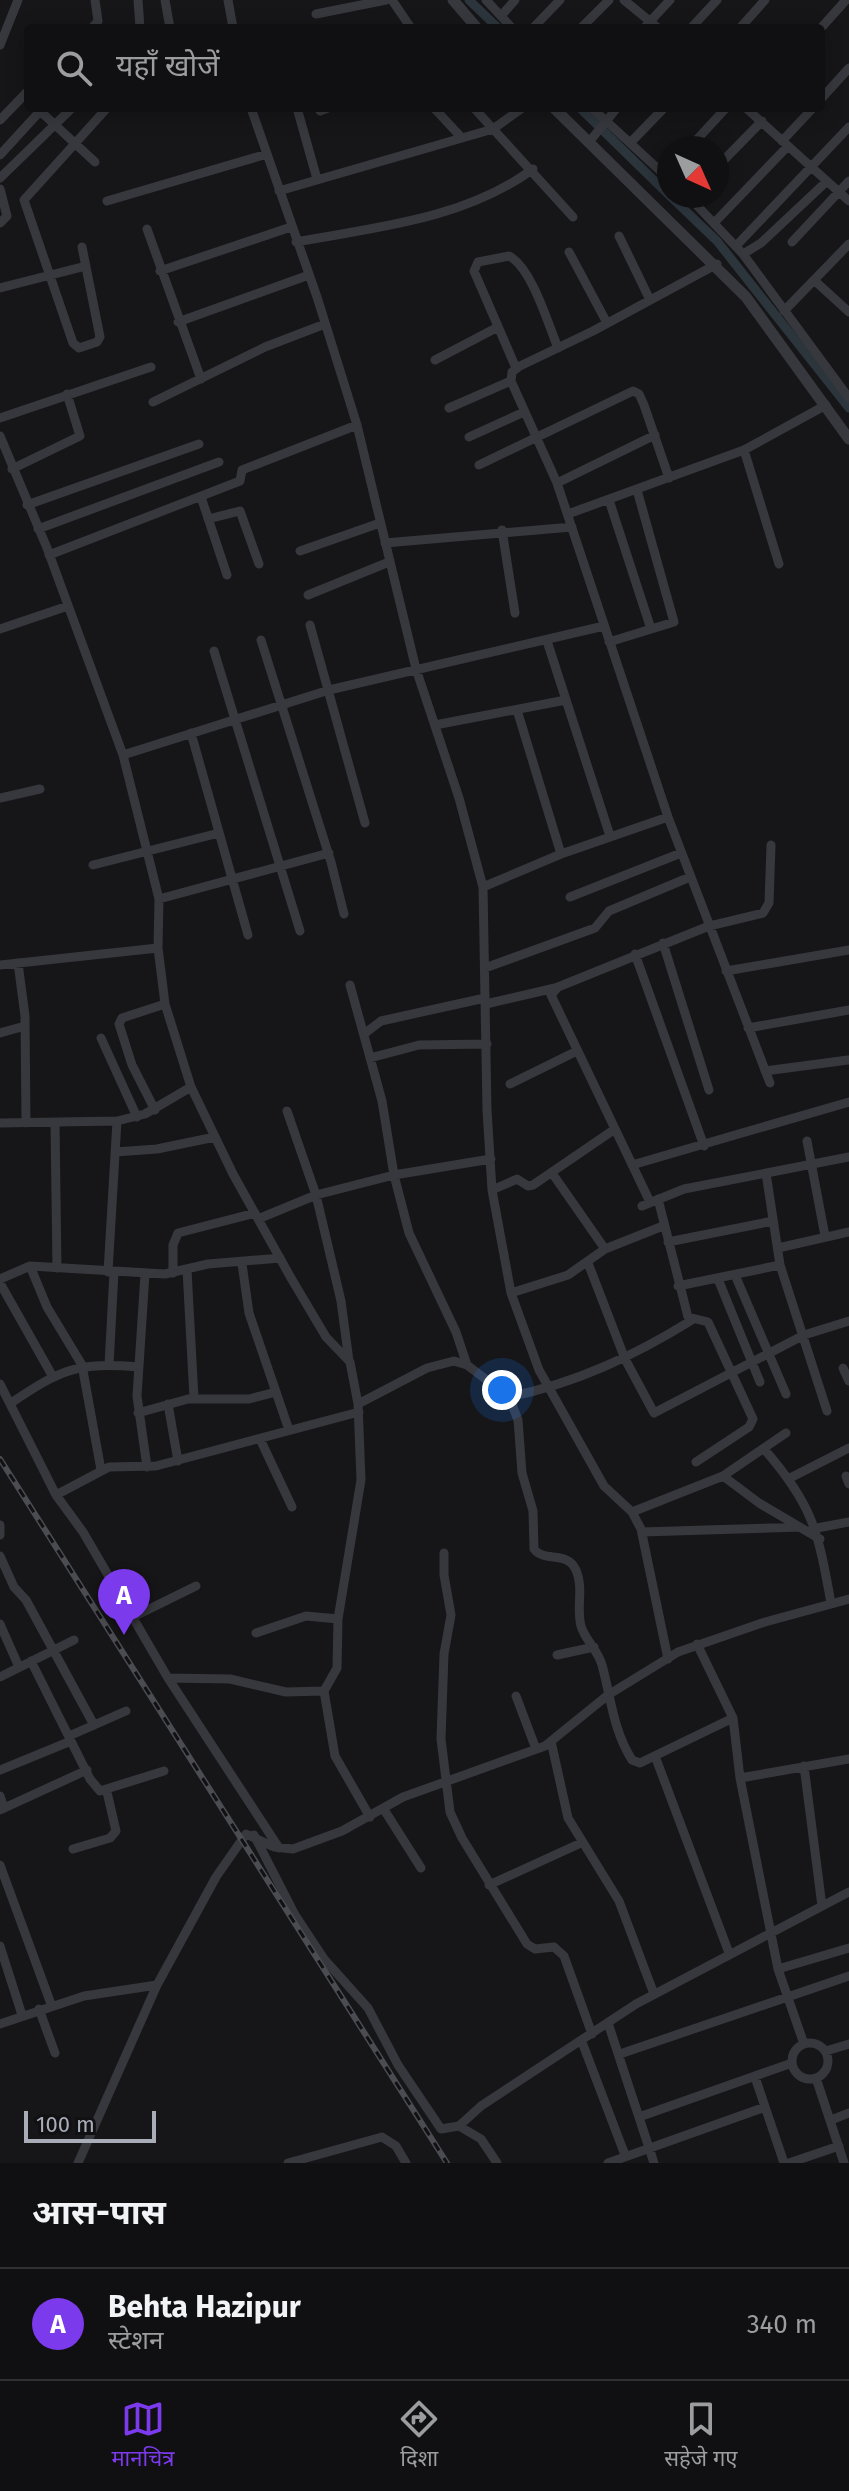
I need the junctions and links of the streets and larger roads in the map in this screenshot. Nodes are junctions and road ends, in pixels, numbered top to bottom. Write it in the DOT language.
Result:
graph roads {
  1 [pos="18,0"];
  2 [pos="95,0"];
  3 [pos="138,0"];
  4 [pos="165,0"];
  5 [pos="228,0"];
  6 [pos="389,0"];
  7 [pos="453,0"];
  8 [pos="486,0"];
  9 [pos="515,0"];
  10 [pos="560,0"];
  11 [pos="609,0"];
  12 [pos="624,0"];
  13 [pos="670,0"];
  14 [pos="717,0"];
  15 [pos="765,0"];
  16 [pos="846,0"];
  17 [pos="316,14"];
  18 [pos="501,16"];
  19 [pos="95,24"];
  20 [pos="140,24"];
  21 [pos="169,24"];
  22 [pos="232,24"];
  23 [pos="408,24"];
  24 [pos="474,24"];
  25 [pos="508,24"];
  26 [pos="537,24"];
  27 [pos="585,24"];
  28 [pos="649,24"];
  29 [pos="652,24"];
  30 [pos="695,24"];
  31 [pos="744,24"];
  32 [pos="825,24"];
  33 [pos="0,45"];
  34 [pos="849,68"];
  35 [pos="24,95"];
  36 [pos="825,95"];
  37 [pos="39,112"];
  38 [pos="45,112"];
  39 [pos="68,112"];
  40 [pos="103,112"];
  41 [pos="252,112"];
  42 [pos="298,112"];
  43 [pos="438,112"];
  44 [pos="478,112"];
  45 [pos="516,112"];
  46 [pos="561,112"];
  47 [pos="593,112"];
  48 [pos="614,112"];
  49 [pos="660,112"];
  50 [pos="722,112"];
  51 [pos="752,112"];
  52 [pos="810,112"];
  53 [pos="0,120"];
  54 [pos="762,121"];
  55 [pos="55,124"];
  56 [pos="849,127"];
  57 [pos="493,129"];
  58 [pos="597,131"];
  59 [pos="700,136"];
  60 [pos="461,137"];
  61 [pos="73,141"];
  62 [pos="630,143"];
  63 [pos="785,143"];
  64 [pos="267,154"];
  65 [pos="0,155"];
  66 [pos="729,155"];
  67 [pos="95,162"];
  68 [pos="657,166"];
  69 [pos="811,168"];
  70 [pos="533,169"];
  71 [pos="0,178"];
  72 [pos="317,179"];
  73 [pos="849,181"];
  74 [pos="826,182"];
  75 [pos="0,189"];
  76 [pos="279,191"];
  77 [pos="839,193"];
  78 [pos="107,201"];
  79 [pos="849,201"];
  80 [pos="700,208"];
  81 [pos="573,217"];
  82 [pos="715,222"];
  83 [pos="0,223"];
  84 [pos="291,227"];
  85 [pos="147,229"];
  86 [pos="619,236"];
  87 [pos="296,242"];
  88 [pos="792,242"];
  89 [pos="849,245"];
  90 [pos="82,247"];
  91 [pos="739,250"];
  92 [pos="569,252"];
  93 [pos="717,264"];
  94 [pos="86,266"];
  95 [pos="160,271"];
  96 [pos="51,272"];
  97 [pos="309,275"];
  98 [pos="815,281"];
  99 [pos="0,288"];
  100 [pos="650,300"];
  101 [pos="784,311"];
  102 [pos="849,312"];
  103 [pos="178,322"];
  104 [pos="607,323"];
  105 [pos="325,324"];
  106 [pos="498,327"];
  107 [pos="558,348"];
  108 [pos="435,360"];
  109 [pos="151,367"];
  110 [pos="516,368"];
  111 [pos="201,379"];
  112 [pos="511,381"];
  113 [pos="67,394"];
  114 [pos="849,398"];
  115 [pos="153,402"];
  116 [pos="826,405"];
  117 [pos="449,408"];
  118 [pos="524,412"];
  119 [pos="0,418"];
  120 [pos="357,425"];
  121 [pos="655,435"];
  122 [pos="0,436"];
  123 [pos="469,437"];
  124 [pos="537,439"];
  125 [pos="849,439"];
  126 [pos="199,444"];
  127 [pos="744,450"];
  128 [pos="219,462"];
  129 [pos="479,465"];
  130 [pos="12,469"];
  131 [pos="669,478"];
  132 [pos="557,483"];
  133 [pos="637,490"];
  134 [pos="201,497"];
  135 [pos="609,500"];
  136 [pos="27,505"];
  137 [pos="568,514"];
  138 [pos="208,519"];
  139 [pos="380,523"];
  140 [pos="572,527"];
  141 [pos="38,529"];
  142 [pos="502,530"];
  143 [pos="385,543"];
  144 [pos="300,551"];
  145 [pos="49,555"];
  146 [pos="389,562"];
  147 [pos="259,564"];
  148 [pos="779,564"];
  149 [pos="227,575"];
  150 [pos="308,595"];
  151 [pos="68,606"];
  152 [pos="515,613"];
  153 [pos="310,625"];
  154 [pos="604,626"];
  155 [pos="0,629"];
  156 [pos="651,629"];
  157 [pos="261,640"];
  158 [pos="547,641"];
  159 [pos="609,642"];
  160 [pos="214,651"];
  161 [pos="416,669"];
  162 [pos="329,690"];
  163 [pos="566,700"];
  164 [pos="279,705"];
  165 [pos="517,710"];
  166 [pos="236,719"];
  167 [pos="435,725"];
  168 [pos="191,733"];
  169 [pos="123,755"];
  170 [pos="40,789"];
  171 [pos="0,798"];
  172 [pos="668,817"];
  173 [pos="365,823"];
  174 [pos="219,833"];
  175 [pos="610,836"];
  176 [pos="771,845"];
  177 [pos="147,852"];
  178 [pos="329,853"];
  179 [pos="681,853"];
  180 [pos="561,854"];
  181 [pos="93,865"];
  182 [pos="281,866"];
  183 [pos="690,877"];
  184 [pos="232,878"];
  185 [pos="483,887"];
  186 [pos="570,897"];
  187 [pos="159,899"];
  188 [pos="344,914"];
  189 [pos="709,926"];
  190 [pos="300,931"];
  191 [pos="248,935"];
  192 [pos="663,943"];
  193 [pos="158,948"];
  194 [pos="849,950"];
  195 [pos="635,954"];
  196 [pos="18,963"];
  197 [pos="0,965"];
  198 [pos="485,968"];
  199 [pos="726,971"];
  200 [pos="350,985"];
  201 [pos="555,988"];
  202 [pos="486,1001"];
  203 [pos="165,1004"];
  204 [pos="849,1010"];
  205 [pos="25,1026"];
  206 [pos="748,1028"];
  207 [pos="0,1033"];
  208 [pos="364,1034"];
  209 [pos="101,1038"];
  210 [pos="487,1044"];
  211 [pos="575,1052"];
  212 [pos="370,1058"];
  213 [pos="848,1060"];
  214 [pos="765,1071"];
  215 [pos="770,1083"];
  216 [pos="510,1084"];
  217 [pos="191,1087"];
  218 [pos="709,1090"];
  219 [pos="849,1102"];
  220 [pos="155,1110"];
  221 [pos="287,1111"];
  222 [pos="137,1117"];
  223 [pos="117,1121"];
  224 [pos="0,1123"];
  225 [pos="26,1123"];
  226 [pos="55,1123"];
  227 [pos="615,1129"];
  228 [pos="215,1137"];
  229 [pos="807,1141"];
  230 [pos="704,1146"];
  231 [pos="115,1152"];
  232 [pos="849,1157"];
  233 [pos="491,1159"];
  234 [pos="632,1165"];
  235 [pos="812,1165"];
  236 [pos="552,1173"];
  237 [pos="766,1173"];
  238 [pos="394,1175"];
  239 [pos="492,1190"];
  240 [pos="316,1195"];
  241 [pos="650,1202"];
  242 [pos="256,1216"];
  243 [pos="773,1221"];
  244 [pos="663,1226"];
  245 [pos="849,1232"];
  246 [pos="825,1236"];
  247 [pos="668,1242"];
  248 [pos="778,1248"];
  249 [pos="605,1249"];
  250 [pos="280,1258"];
  251 [pos="588,1263"];
  252 [pos="242,1264"];
  253 [pos="780,1265"];
  254 [pos="30,1266"];
  255 [pos="57,1268"];
  256 [pos="187,1270"];
  257 [pos="111,1272"];
  258 [pos="173,1273"];
  259 [pos="145,1274"];
  260 [pos="735,1275"];
  261 [pos="718,1279"];
  262 [pos="0,1281"];
  263 [pos="678,1286"];
  264 [pos="511,1293"];
  265 [pos="692,1320"];
  266 [pos="849,1321"];
  267 [pos="804,1335"];
  268 [pos="768,1355"];
  269 [pos="625,1359"];
  270 [pos="350,1362"];
  271 [pos="752,1363"];
  272 [pos="82,1365"];
  273 [pos="109,1365"];
  274 [pos="467,1365"];
  275 [pos="138,1367"];
  276 [pos="843,1368"];
  277 [pos="733,1372"];
  278 [pos="53,1377"];
  279 [pos="849,1381"];
  280 [pos="760,1382"];
  281 [pos="0,1384"];
  282 [pos="549,1388"];
  283 [pos="276,1392"];
  284 [pos="786,1394"];
  285 [pos="509,1397"];
  286 [pos="194,1398"];
  287 [pos="11,1403"];
  288 [pos="168,1404"];
  289 [pos="359,1408"];
  290 [pos="827,1411"];
  291 [pos="138,1413"];
  292 [pos="289,1430"];
  293 [pos="786,1433"];
  294 [pos="260,1439"];
  295 [pos="849,1448"];
  296 [pos="764,1449"];
  297 [pos="178,1461"];
  298 [pos="696,1462"];
  299 [pos="147,1467"];
  300 [pos="101,1470"];
  301 [pos="723,1476"];
  302 [pos="790,1478"];
  303 [pos="56,1495"];
  304 [pos="292,1507"];
  305 [pos="632,1512"];
  306 [pos="849,1522"];
  307 [pos="0,1525"];
  308 [pos="800,1527"];
  309 [pos="817,1528"];
  310 [pos="642,1532"];
  311 [pos="0,1535"];
  312 [pos="820,1539"];
  313 [pos="444,1553"];
  314 [pos="0,1556"];
  315 [pos="196,1586"];
  316 [pos="849,1599"];
  317 [pos="831,1603"];
  318 [pos="135,1616"];
  319 [pos="338,1619"];
  320 [pos="0,1624"];
  321 [pos="256,1633"];
  322 [pos="74,1640"];
  323 [pos="697,1644"];
  324 [pos="594,1647"];
  325 [pos="53,1650"];
  326 [pos="557,1655"];
  327 [pos="668,1659"];
  328 [pos="31,1661"];
  329 [pos="19,1667"];
  330 [pos="0,1677"];
  331 [pos="168,1678"];
  332 [pos="324,1691"];
  333 [pos="608,1695"];
  334 [pos="516,1696"];
  335 [pos="126,1711"];
  336 [pos="733,1718"];
  337 [pos="94,1725"];
  338 [pos="70,1738"];
  339 [pos="551,1741"];
  340 [pos="536,1749"];
  341 [pos="655,1756"];
  342 [pos="849,1759"];
  343 [pos="804,1766"];
  344 [pos="0,1770"];
  345 [pos="87,1770"];
  346 [pos="164,1771"];
  347 [pos="740,1778"];
  348 [pos="445,1781"];
  349 [pos="107,1792"];
  350 [pos="0,1796"];
  351 [pos="383,1808"];
  352 [pos="2,1809"];
  353 [pos="370,1817"];
  354 [pos="254,1835"];
  355 [pos="581,1843"];
  356 [pos="279,1848"];
  357 [pos="73,1849"];
  358 [pos="0,1865"];
  359 [pos="421,1868"];
  360 [pos="489,1885"];
  361 [pos="849,1892"];
  362 [pos="822,1906"];
  363 [pos="770,1932"];
  364 [pos="0,1946"];
  365 [pos="849,1948"];
  366 [pos="729,1953"];
  367 [pos="778,1969"];
  368 [pos="849,1976"];
  369 [pos="157,1985"];
  370 [pos="654,1994"];
  371 [pos="787,1999"];
  372 [pos="51,2004"];
  373 [pos="39,2009"];
  374 [pos="22,2015"];
  375 [pos="608,2023"];
  376 [pos="0,2024"];
  377 [pos="592,2034"];
  378 [pos="582,2042"];
  379 [pos="804,2044"];
  380 [pos="849,2044"];
  381 [pos="826,2051"];
  382 [pos="55,2053"];
  383 [pos="620,2054"];
  384 [pos="792,2063"];
  385 [pos="755,2077"];
  386 [pos="816,2078"];
  387 [pos="765,2107"];
  388 [pos="849,2113"];
  389 [pos="639,2117"];
  390 [pos="831,2120"];
  391 [pos="459,2126"];
  392 [pos="839,2146"];
  393 [pos="649,2148"];
  394 [pos="625,2155"];
  395 [pos="78,2163"];
  396 [pos="288,2163"];
  397 [pos="406,2163"];
  398 [pos="497,2163"];
  399 [pos="608,2163"];
  400 [pos="654,2163"];
  401 [pos="787,2163"];
  402 [pos="844,2163"];
  1 -- 33 [label="street"];
  2 -- 19 [label="street"];
  3 -- 20 [label="street"];
  4 -- 21 [label="street"];
  5 -- 22 [label="street"];
  6 -- 17 [label="street"];
  6 -- 23 [label="street"];
  7 -- 24 [label="street"];
  8 -- 18 [label="street"];
  9 -- 18 [label="street"];
  10 -- 26 [label="street"];
  11 -- 27 [label="street"];
  12 -- 28 [label="street"];
  13 -- 29 [label="street"];
  14 -- 30 [label="street"];
  15 -- 31 [label="street"];
  16 -- 32 [label="street"];
  18 -- 25 [label="street"];
  34 -- 36 [label="street"];
  35 -- 53 [label="street"];
  37 -- 65 [label="street"];
  38 -- 55 [label="street"];
  39 -- 55 [label="street"];
  40 -- 61 [label="street"];
  41 -- 64 [label="street"];
  42 -- 72 [label="street"];
  43 -- 60 [label="street"];
  44 -- 57 [label="street"];
  45 -- 57 [label="street"];
  46 -- 58 [label="street"];
  47 -- 58 [label="street"];
  48 -- 58 [label="street"];
  49 -- 62 [label="street"];
  50 -- 59 [label="street"];
  51 -- 54 [label="street"];
  52 -- 63 [label="street"];
  54 -- 63 [label="street"];
  54 -- 66 [label="street"];
  55 -- 61 [label="street"];
  55 -- 71 [label="street"];
  56 -- 69 [label="street"];
  57 -- 60 [label="street"];
  57 -- 70 [label="street"];
  58 -- 62 [label="street"];
  58 -- 93 [label="street"];
  60 -- 72 [label="street"];
  61 -- 67 [label="street"];
  61 -- 96 [label="street"];
  62 -- 68 [label="street"];
  63 -- 69 [label="street"];
  63 -- 82 [label="street"];
  64 -- 76 [label="street"];
  64 -- 78 [label="street"];
  69 -- 74 [label="street"];
  69 -- 91 [label="street"];
  70 -- 81 [label="street"];
  70 -- 87 [label="street"];
  72 -- 76 [label="street"];
  73 -- 77 [label="street"];
  74 -- 77 [label="street"];
  74 -- 91 [label="street"];
  75 -- 83 [label="street"];
  76 -- 84 [label="street"];
  77 -- 79 [label="street"];
  77 -- 88 [label="street"];
  80 -- 82 [label="street"];
  82 -- 91 [label="street"];
  84 -- 87 [label="street"];
  84 -- 95 [label="street"];
  85 -- 95 [label="street"];
  86 -- 100 [label="street"];
  87 -- 97 [label="street"];
  89 -- 98 [label="street"];
  90 -- 94 [label="street"];
  91 -- 101 [label="street"];
  92 -- 104 [label="street"];
  93 -- 100 [label="street"];
  93 -- 116 [label="street"];
  94 -- 96 [label="street"];
  94 -- 96 [label="street"];
  95 -- 103 [label="street"];
  96 -- 99 [label="street"];
  97 -- 103 [label="street"];
  97 -- 105 [label="street"];
  98 -- 101 [label="street"];
  98 -- 102 [label="street"];
  100 -- 104 [label="street"];
  101 -- 114 [label="street"];
  103 -- 111 [label="street"];
  104 -- 107 [label="street"];
  105 -- 111 [label="street"];
  105 -- 120 [label="street"];
  106 -- 107 [label="street"];
  106 -- 108 [label="street"];
  106 -- 110 [label="street"];
  107 -- 110 [label="street"];
  109 -- 113 [label="street"];
  110 -- 112 [label="street"];
  111 -- 115 [label="street"];
  112 -- 117 [label="street"];
  112 -- 118 [label="street"];
  113 -- 119 [label="street"];
  113 -- 130 [label="street"];
  116 -- 125 [label="street"];
  116 -- 127 [label="street"];
  118 -- 123 [label="street"];
  118 -- 124 [label="street"];
  120 -- 134 [label="street"];
  120 -- 139 [label="street"];
  121 -- 124 [label="street"];
  121 -- 131 [label="street"];
  121 -- 132 [label="street"];
  122 -- 130 [label="street"];
  124 -- 129 [label="street"];
  124 -- 132 [label="street"];
  126 -- 136 [label="street"];
  127 -- 131 [label="street"];
  127 -- 148 [label="street"];
  128 -- 141 [label="street"];
  130 -- 136 [label="street"];
  131 -- 133 [label="street"];
  132 -- 137 [label="street"];
  133 -- 135 [label="street"];
  133 -- 156 [label="street"];
  134 -- 138 [label="street"];
  134 -- 145 [label="street"];
  135 -- 137 [label="street"];
  135 -- 156 [label="street"];
  136 -- 141 [label="street"];
  137 -- 140 [label="street"];
  138 -- 147 [label="street"];
  138 -- 149 [label="street"];
  139 -- 143 [label="street"];
  139 -- 144 [label="street"];
  140 -- 142 [label="street"];
  140 -- 154 [label="street"];
  141 -- 145 [label="street"];
  142 -- 143 [label="street"];
  142 -- 152 [label="street"];
  143 -- 146 [label="street"];
  145 -- 151 [label="street"];
  146 -- 150 [label="street"];
  146 -- 161 [label="street"];
  151 -- 155 [label="street"];
  151 -- 169 [label="street"];
  153 -- 162 [label="street"];
  154 -- 158 [label="street"];
  154 -- 159 [label="street"];
  156 -- 159 [label="street"];
  157 -- 164 [label="street"];
  158 -- 161 [label="street"];
  158 -- 163 [label="street"];
  159 -- 172 [label="street"];
  160 -- 166 [label="street"];
  161 -- 162 [label="street"];
  161 -- 167 [label="street"];
  162 -- 164 [label="street"];
  162 -- 173 [label="street"];
  163 -- 165 [label="street"];
  163 -- 175 [label="street"];
  164 -- 166 [label="street"];
  164 -- 178 [label="street"];
  165 -- 167 [label="street"];
  165 -- 180 [label="street"];
  166 -- 168 [label="street"];
  166 -- 182 [label="street"];
  167 -- 185 [label="street"];
  168 -- 169 [label="street"];
  168 -- 174 [label="street"];
  169 -- 177 [label="street"];
  170 -- 171 [label="street"];
  172 -- 175 [label="street"];
  172 -- 179 [label="street"];
  174 -- 177 [label="street"];
  174 -- 184 [label="street"];
  175 -- 180 [label="street"];
  176 -- 189 [label="street"];
  177 -- 181 [label="street"];
  177 -- 187 [label="street"];
  178 -- 182 [label="street"];
  178 -- 188 [label="street"];
  179 -- 183 [label="street"];
  179 -- 186 [label="street"];
  180 -- 185 [label="street"];
  182 -- 184 [label="street"];
  182 -- 190 [label="street"];
  183 -- 189 [label="street"];
  183 -- 198 [label="street"];
  184 -- 187 [label="street"];
  184 -- 191 [label="street"];
  185 -- 198 [label="street"];
  187 -- 193 [label="street"];
  189 -- 192 [label="street"];
  189 -- 199 [label="street"];
  192 -- 195 [label="street"];
  192 -- 218 [label="street"];
  193 -- 196 [label="street"];
  193 -- 203 [label="street"];
  194 -- 199 [label="street"];
  195 -- 201 [label="street"];
  195 -- 230 [label="street"];
  196 -- 197 [label="street"];
  196 -- 205 [label="street"];
  198 -- 202 [label="street"];
  199 -- 206 [label="street"];
  200 -- 208 [label="street"];
  201 -- 202 [label="street"];
  201 -- 211 [label="street"];
  202 -- 208 [label="street"];
  202 -- 210 [label="street"];
  203 -- 217 [label="street"];
  203 -- 220 [label="street"];
  204 -- 206 [label="street"];
  205 -- 207 [label="street"];
  205 -- 225 [label="street"];
  206 -- 214 [label="street"];
  208 -- 212 [label="street"];
  209 -- 222 [label="street"];
  210 -- 212 [label="street"];
  210 -- 233 [label="street"];
  211 -- 216 [label="street"];
  211 -- 227 [label="street"];
  212 -- 238 [label="street"];
  213 -- 214 [label="street"];
  214 -- 215 [label="street"];
  217 -- 220 [label="street"];
  217 -- 228 [label="street"];
  219 -- 230 [label="street"];
  220 -- 222 [label="street"];
  221 -- 240 [label="street"];
  222 -- 223 [label="street"];
  223 -- 226 [label="street"];
  223 -- 231 [label="street"];
  224 -- 225 [label="street"];
  225 -- 226 [label="street"];
  226 -- 255 [label="street"];
  227 -- 234 [label="street"];
  227 -- 236 [label="street"];
  228 -- 231 [label="street"];
  228 -- 242 [label="street"];
  229 -- 235 [label="street"];
  230 -- 234 [label="street"];
  231 -- 257 [label="street"];
  232 -- 235 [label="street"];
  233 -- 238 [label="street"];
  233 -- 239 [label="street"];
  234 -- 241 [label="street"];
  235 -- 237 [label="street"];
  235 -- 246 [label="street"];
  236 -- 239 [label="street"];
  236 -- 249 [label="street"];
  237 -- 241 [label="street"];
  237 -- 243 [label="street"];
  238 -- 240 [label="street"];
  238 -- 274 [label="street"];
  239 -- 264 [label="street"];
  240 -- 242 [label="street"];
  240 -- 270 [label="street"];
  241 -- 244 [label="street"];
  242 -- 250 [label="street"];
  242 -- 258 [label="street"];
  243 -- 247 [label="street"];
  243 -- 248 [label="street"];
  244 -- 247 [label="street"];
  244 -- 249 [label="street"];
  245 -- 246 [label="street"];
  246 -- 248 [label="street"];
  247 -- 263 [label="street"];
  248 -- 253 [label="street"];
  249 -- 251 [label="street"];
  250 -- 252 [label="street"];
  250 -- 270 [label="street"];
  251 -- 264 [label="street"];
  251 -- 269 [label="street"];
  252 -- 256 [label="street"];
  252 -- 283 [label="street"];
  253 -- 260 [label="street"];
  253 -- 267 [label="street"];
  254 -- 255 [label="street"];
  254 -- 262 [label="street"];
  254 -- 272 [label="street"];
  255 -- 257 [label="street"];
  256 -- 258 [label="street"];
  256 -- 286 [label="street"];
  257 -- 259 [label="street"];
  257 -- 273 [label="street"];
  258 -- 259 [label="street"];
  259 -- 275 [label="street"];
  260 -- 261 [label="street"];
  260 -- 268 [label="street"];
  261 -- 263 [label="street"];
  261 -- 271 [label="street"];
  262 -- 278 [label="street"];
  263 -- 265 [label="street"];
  264 -- 282 [label="street"];
  265 -- 269 [label="street"];
  265 -- 277 [label="street"];
  266 -- 267 [label="street"];
  267 -- 268 [label="street"];
  267 -- 290 [label="street"];
  268 -- 271 [label="street"];
  268 -- 284 [label="street"];
  269 -- 277 [label="street"];
  269 -- 282 [label="street"];
  270 -- 289 [label="street"];
  271 -- 277 [label="street"];
  271 -- 280 [label="street"];
  272 -- 273 [label="street"];
  272 -- 278 [label="street"];
  272 -- 300 [label="street"];
  273 -- 275 [label="street"];
  274 -- 285 [label="street"];
  274 -- 289 [label="street"];
  275 -- 291 [label="street"];
  276 -- 279 [label="street"];
  277 -- 298 [label="street"];
  278 -- 287 [label="street"];
  281 -- 287 [label="street"];
  282 -- 285 [label="street"];
  282 -- 305 [label="street"];
  283 -- 286 [label="street"];
  283 -- 292 [label="street"];
  285 -- 324 [label="street"];
  286 -- 288 [label="street"];
  287 -- 303 [label="street"];
  288 -- 291 [label="street"];
  288 -- 297 [label="street"];
  289 -- 292 [label="street"];
  289 -- 319 [label="street"];
  291 -- 299 [label="street"];
  292 -- 294 [label="street"];
  293 -- 296 [label="street"];
  294 -- 297 [label="street"];
  294 -- 304 [label="street"];
  295 -- 302 [label="street"];
  296 -- 301 [label="street"];
  296 -- 302 [label="street"];
  297 -- 299 [label="street"];
  299 -- 300 [label="street"];
  300 -- 303 [label="street"];
  301 -- 305 [label="street"];
  301 -- 308 [label="street"];
  302 -- 309 [label="street"];
  303 -- 318 [label="street"];
  305 -- 310 [label="street"];
  306 -- 309 [label="street"];
  307 -- 311 [label="street"];
  308 -- 310 [label="street"];
  308 -- 312 [label="street"];
  309 -- 312 [label="street"];
  310 -- 327 [label="street"];
  312 -- 317 [label="street"];
  313 -- 348 [label="street"];
  314 -- 325 [label="street"];
  315 -- 318 [label="street"];
  316 -- 317 [label="street"];
  317 -- 323 [label="street"];
  318 -- 331 [label="street"];
  319 -- 321 [label="street"];
  319 -- 332 [label="street"];
  320 -- 329 [label="street"];
  322 -- 325 [label="street"];
  323 -- 327 [label="street"];
  323 -- 336 [label="street"];
  324 -- 326 [label="street"];
  324 -- 333 [label="street"];
  325 -- 328 [label="street"];
  325 -- 337 [label="street"];
  327 -- 333 [label="street"];
  328 -- 329 [label="street"];
  328 -- 338 [label="street"];
  329 -- 330 [label="street"];
  331 -- 332 [label="street"];
  331 -- 356 [label="street"];
  332 -- 353 [label="street"];
  333 -- 339 [label="street"];
  333 -- 341 [label="street"];
  334 -- 340 [label="street"];
  335 -- 337 [label="street"];
  336 -- 341 [label="street"];
  336 -- 347 [label="street"];
  337 -- 338 [label="street"];
  338 -- 344 [label="street"];
  338 -- 345 [label="street"];
  339 -- 340 [label="street"];
  339 -- 355 [label="street"];
  340 -- 348 [label="street"];
  341 -- 366 [label="street"];
  342 -- 343 [label="street"];
  343 -- 347 [label="street"];
  343 -- 362 [label="street"];
  345 -- 349 [label="street"];
  345 -- 352 [label="street"];
  346 -- 349 [label="street"];
  347 -- 363 [label="street"];
  348 -- 351 [label="street"];
  348 -- 360 [label="street"];
  349 -- 357 [label="street"];
  350 -- 352 [label="street"];
  351 -- 353 [label="street"];
  351 -- 359 [label="street"];
  353 -- 356 [label="street"];
  354 -- 356 [label="street"];
  354 -- 369 [label="street"];
  354 -- 391 [label="street"];
  355 -- 360 [label="street"];
  355 -- 370 [label="street"];
  358 -- 372 [label="street"];
  360 -- 377 [label="street"];
  361 -- 362 [label="street"];
  362 -- 363 [label="street"];
  363 -- 366 [label="street"];
  363 -- 367 [label="street"];
  364 -- 374 [label="street"];
  365 -- 367 [label="street"];
  366 -- 370 [label="street"];
  367 -- 371 [label="street"];
  368 -- 371 [label="street"];
  369 -- 372 [label="street"];
  369 -- 395 [label="street"];
  370 -- 375 [label="street"];
  371 -- 379 [label="street"];
  371 -- 383 [label="street"];
  372 -- 373 [label="street"];
  373 -- 374 [label="street"];
  373 -- 382 [label="street"];
  374 -- 376 [label="street"];
  375 -- 377 [label="street"];
  375 -- 383 [label="street"];
  377 -- 378 [label="street"];
  378 -- 391 [label="street"];
  378 -- 394 [label="street"];
  379 -- 381 [label="street"];
  379 -- 384 [label="street"];
  380 -- 381 [label="street"];
  381 -- 386 [label="street"];
  383 -- 389 [label="street"];
  384 -- 385 [label="street"];
  384 -- 386 [label="street"];
  385 -- 387 [label="street"];
  385 -- 389 [label="street"];
  386 -- 390 [label="street"];
  387 -- 393 [label="street"];
  387 -- 401 [label="street"];
  388 -- 390 [label="street"];
  389 -- 393 [label="street"];
  390 -- 392 [label="street"];
  391 -- 398 [label="street"];
  392 -- 401 [label="street"];
  392 -- 402 [label="street"];
  393 -- 394 [label="street"];
  393 -- 400 [label="street"];
  394 -- 399 [label="street"];
  396 -- 397 [label="street"];
}
